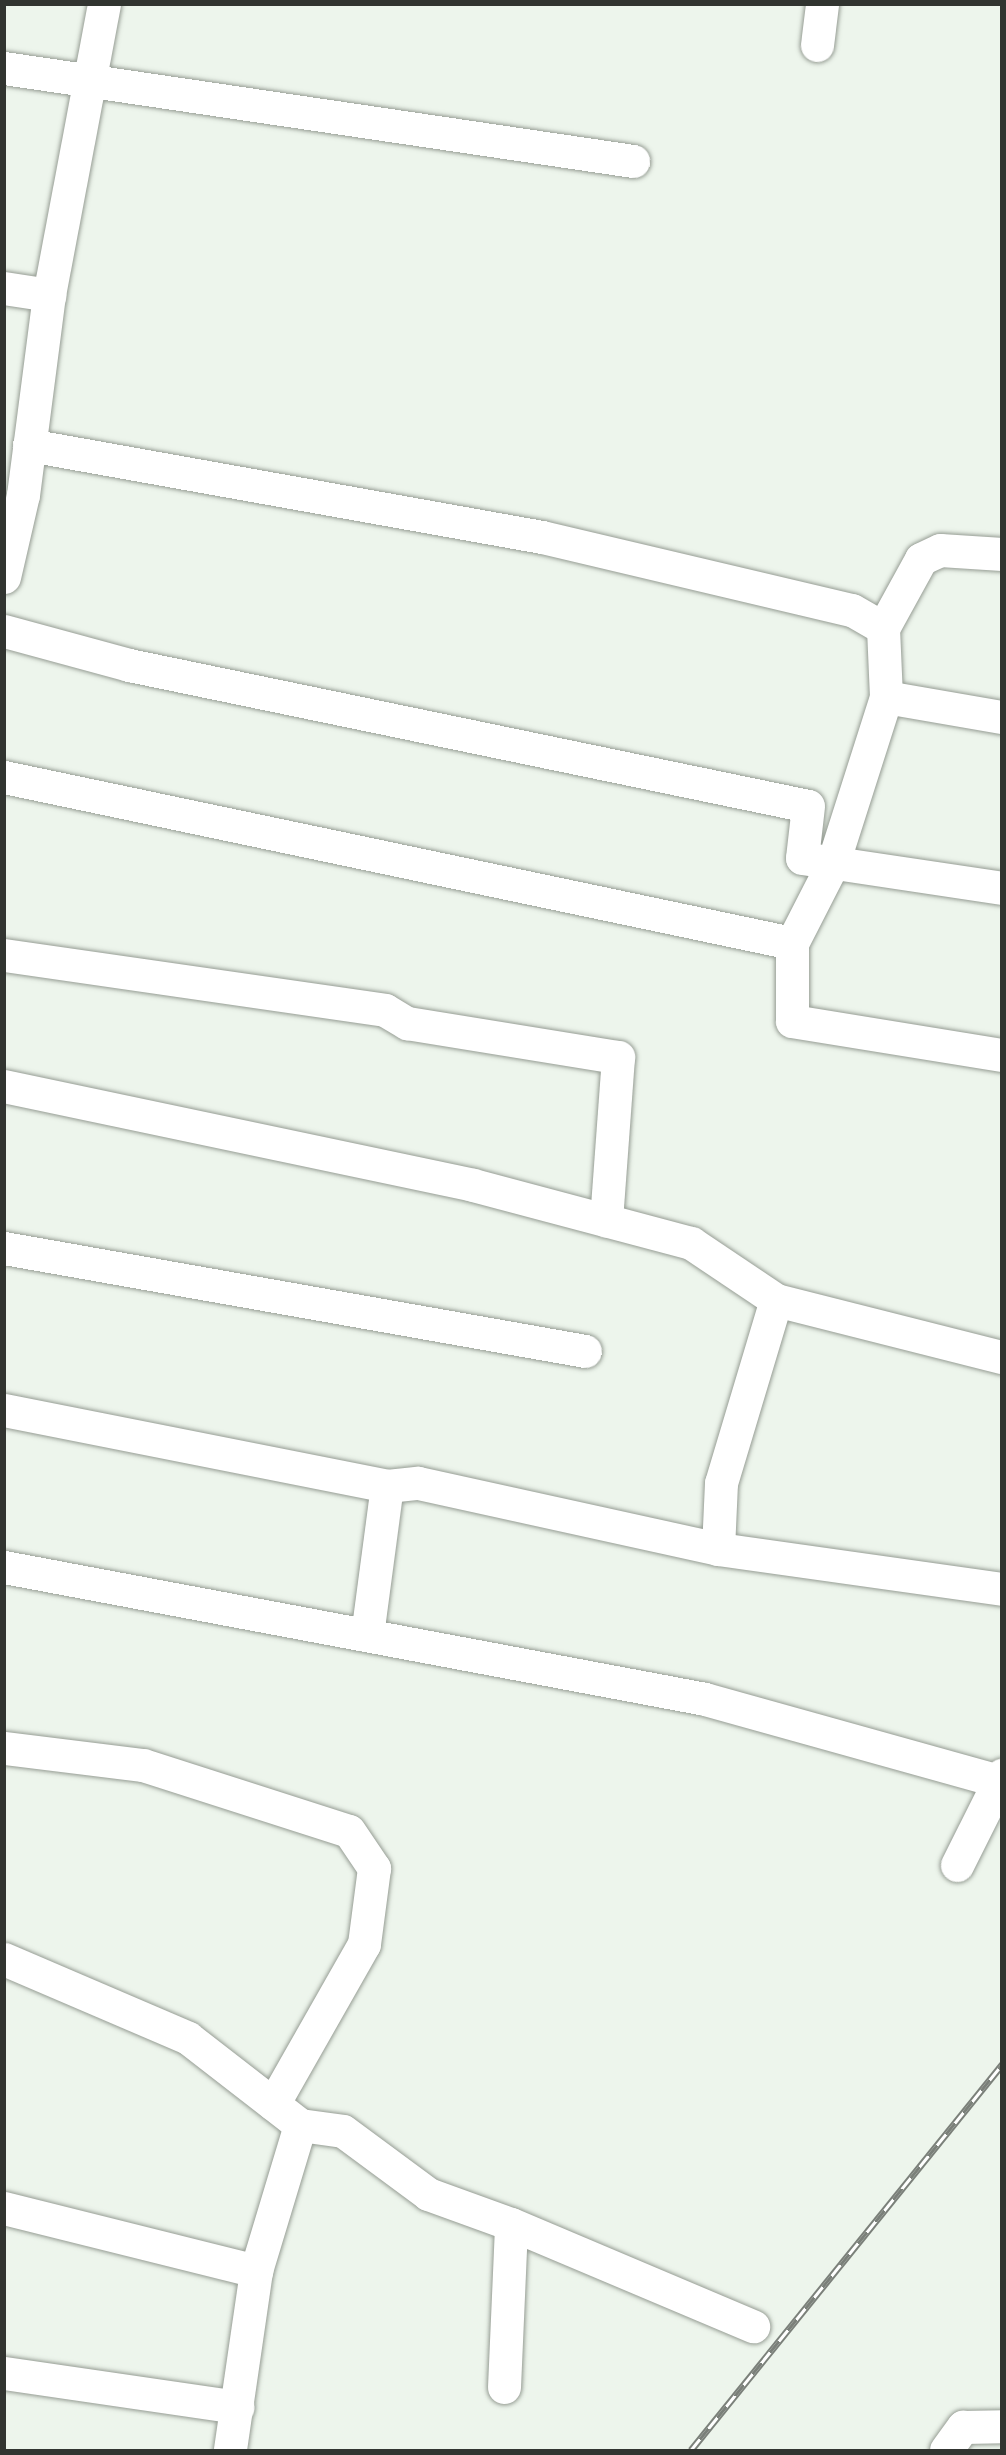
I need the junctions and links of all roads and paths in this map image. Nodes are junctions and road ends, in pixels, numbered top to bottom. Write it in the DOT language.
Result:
graph roads {
  1 [pos="104,4"];
  2 [pos="822,4"];
  3 [pos="818,45"];
  4 [pos="4,68"];
  5 [pos="89,78"];
  6 [pos="633,161"];
  7 [pos="4,288"];
  8 [pos="49,295"];
  9 [pos="29,445"];
  10 [pos="14,493"];
  11 [pos="1002,554"];
  12 [pos="4,577"];
  13 [pos="883,628"];
  14 [pos="4,631"];
  15 [pos="886,697"];
  16 [pos="1002,717"];
  17 [pos="4,777"];
  18 [pos="833,862"];
  19 [pos="1002,888"];
  20 [pos="792,943"];
  21 [pos="4,956"];
  22 [pos="1002,1055"];
  23 [pos="4,1086"];
  24 [pos="606,1221"];
  25 [pos="4,1248"];
  26 [pos="776,1300"];
  27 [pos="585,1351"];
  28 [pos="1002,1357"];
  29 [pos="4,1410"];
  30 [pos="387,1486"];
  31 [pos="718,1549"];
  32 [pos="4,1567"];
  33 [pos="1002,1589"];
  34 [pos="367,1635"];
  35 [pos="4,1748"];
  36 [pos="1000,1778"];
  37 [pos="957,1865"];
  38 [pos="4,1959"];
  39 [pos="273,2104"];
  40 [pos="300,2125"];
  41 [pos="4,2208"];
  42 [pos="511,2224"];
  43 [pos="256,2271"];
  44 [pos="753,2326"];
  45 [pos="4,2373"];
  46 [pos="504,2387"];
  47 [pos="238,2407"];
  48 [pos="1002,2426"];
  49 [pos="230,2451"];
  50 [pos="946,2451"];
  1 -- 5 [label="street"];
  2 -- 3 [label="street"];
  4 -- 5 [label="street"];
  5 -- 6 [label="street"];
  5 -- 8 [label="street"];
  7 -- 8 [label="street"];
  8 -- 9 [label="street"];
  9 -- 10 [label="street"];
  9 -- 13 [label="street"];
  10 -- 12 [label="street"];
  11 -- 13 [label="street"];
  13 -- 15 [label="street"];
  14 -- 18 [label="street"];
  15 -- 16 [label="street"];
  15 -- 18 [label="street"];
  17 -- 20 [label="street"];
  18 -- 19 [label="street"];
  18 -- 20 [label="street"];
  20 -- 22 [label="street"];
  21 -- 24 [label="street"];
  23 -- 24 [label="street"];
  24 -- 26 [label="street"];
  25 -- 27 [label="street"];
  26 -- 28 [label="street"];
  26 -- 31 [label="street"];
  29 -- 30 [label="street"];
  30 -- 31 [label="street"];
  30 -- 34 [label="street"];
  31 -- 33 [label="street"];
  32 -- 34 [label="street"];
  34 -- 36 [label="street"];
  35 -- 39 [label="street"];
  36 -- 37 [label="street"];
  38 -- 39 [label="street"];
  39 -- 40 [label="street"];
  40 -- 42 [label="street"];
  40 -- 43 [label="street"];
  41 -- 43 [label="street"];
  42 -- 44 [label="street"];
  42 -- 46 [label="street"];
  43 -- 47 [label="street"];
  45 -- 47 [label="street"];
  47 -- 49 [label="street"];
  48 -- 50 [label="street"];
}
